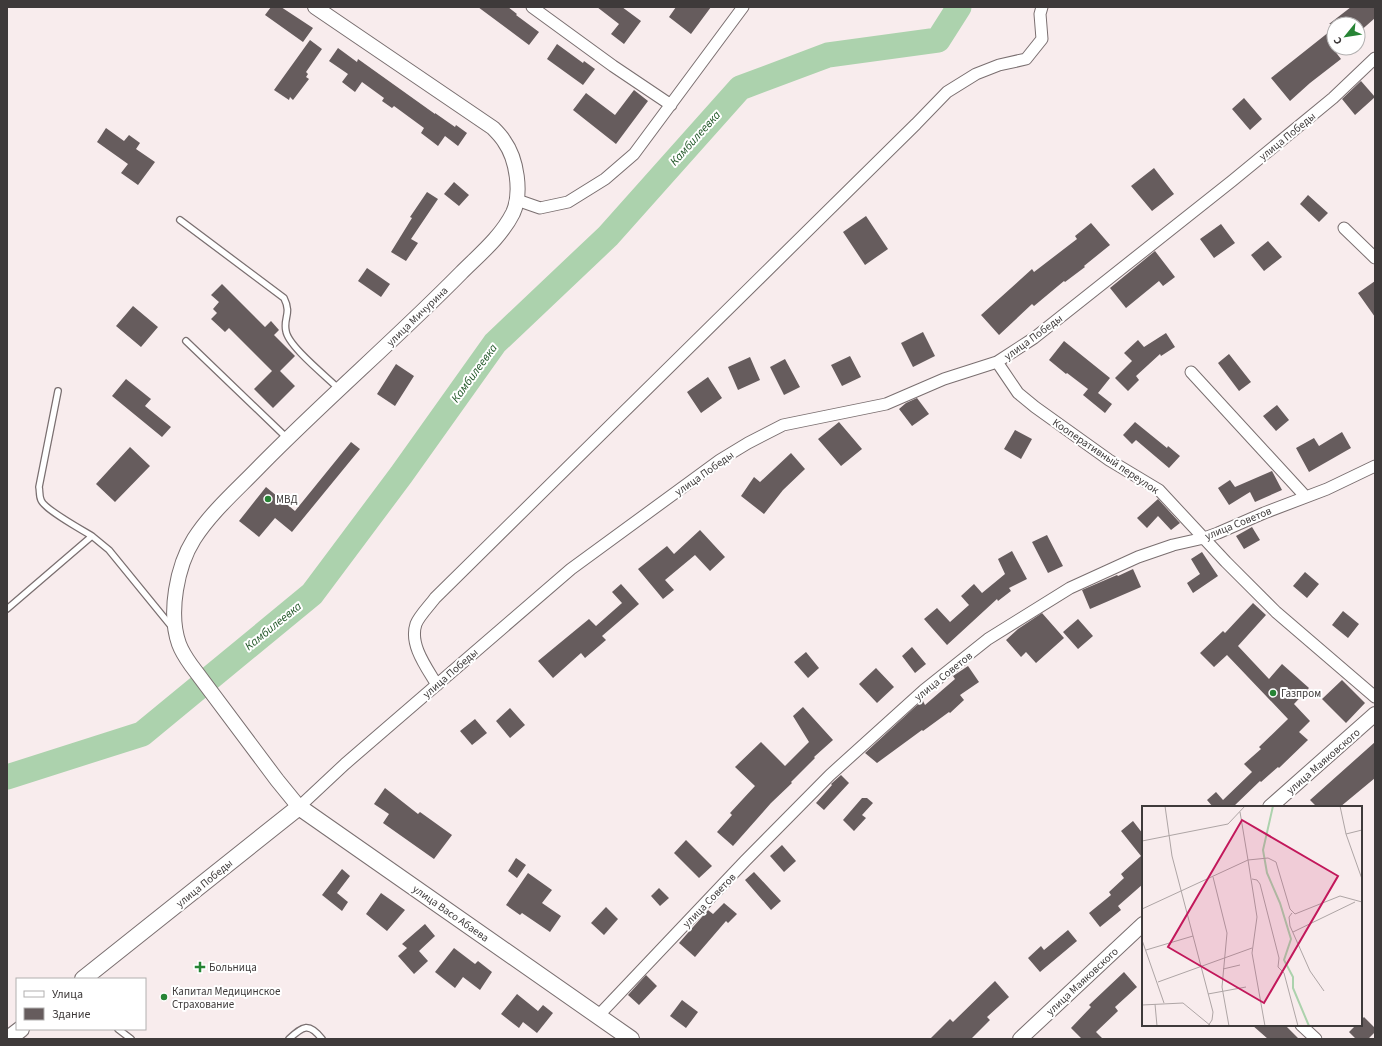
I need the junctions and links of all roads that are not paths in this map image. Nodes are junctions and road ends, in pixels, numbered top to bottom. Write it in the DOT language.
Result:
graph roads {
  1 [pos="315,7"];
  2 [pos="532,7"];
  3 [pos="743,7"];
  4 [pos="1042,7"];
  5 [pos="1375,58"];
  6 [pos="671,105"];
  7 [pos="517,200"];
  8 [pos="180,220"];
  9 [pos="1344,228"];
  10 [pos="1375,258"];
  11 [pos="186,340"];
  12 [pos="997,362"];
  13 [pos="1191,372"];
  14 [pos="339,389"];
  15 [pos="58,390"];
  16 [pos="287,438"];
  17 [pos="1375,466"];
  18 [pos="1305,496"];
  19 [pos="92,536"];
  20 [pos="1204,538"];
  21 [pos="7,609"];
  22 [pos="176,630"];
  23 [pos="437,685"];
  24 [pos="1375,696"];
  25 [pos="1375,714"];
  26 [pos="277,780"];
  27 [pos="1271,806"];
  28 [pos="299,807"];
  29 [pos="1142,925"];
  30 [pos="84,978"];
  31 [pos="598,1016"];
  32 [pos="1302,1026"];
  33 [pos="20,1030"];
  34 [pos="119,1030"];
  35 [pos="8,1039"];
  36 [pos="131,1039"];
  37 [pos="288,1039"];
  38 [pos="322,1039"];
  39 [pos="631,1039"];
  40 [pos="1020,1039"];
  41 [pos="1316,1039"];
  1 -- 7 [label="street, улица Мичурина"];
  2 -- 6 [label="street"];
  3 -- 6 [label="street"];
  4 -- 23 [label="street"];
  5 -- 12 [label="street, улица Победы"];
  6 -- 7 [label="street"];
  7 -- 14 [label="street, улица Мичурина"];
  8 -- 14 [label="lane"];
  9 -- 10 [label="street"];
  11 -- 16 [label="lane"];
  12 -- 20 [label="street, Кооперативный переулок"];
  12 -- 23 [label="street, улица Победы"];
  13 -- 18 [label="street"];
  14 -- 16 [label="street, улица Мичурина"];
  15 -- 19 [label="lane"];
  16 -- 22 [label="street, улица Мичурина"];
  17 -- 18 [label="street, улица Советов"];
  18 -- 20 [label="street, улица Советов"];
  19 -- 21 [label="lane"];
  19 -- 22 [label="lane"];
  20 -- 24 [label="street, Кооперативный переулок"];
  20 -- 31 [label="street, улица Советов"];
  22 -- 26 [label="street, улица Мичурина"];
  23 -- 28 [label="street, улица Победы"];
  25 -- 27 [label="street, улица Маяковского"];
  26 -- 28 [label="street, улица Васо Абаева"];
  28 -- 30 [label="main road, улица Победы"];
  28 -- 31 [label="main road, улица Васо Абаева"];
  29 -- 40 [label="street, улица Маяковского"];
  31 -- 39 [label="main road, улица Васо Абаева"];
  32 -- 41 [label="street"];
  33 -- 35 [label="main road"];
  34 -- 36 [label="lane"];
  37 -- 38 [label="lane"];
}
